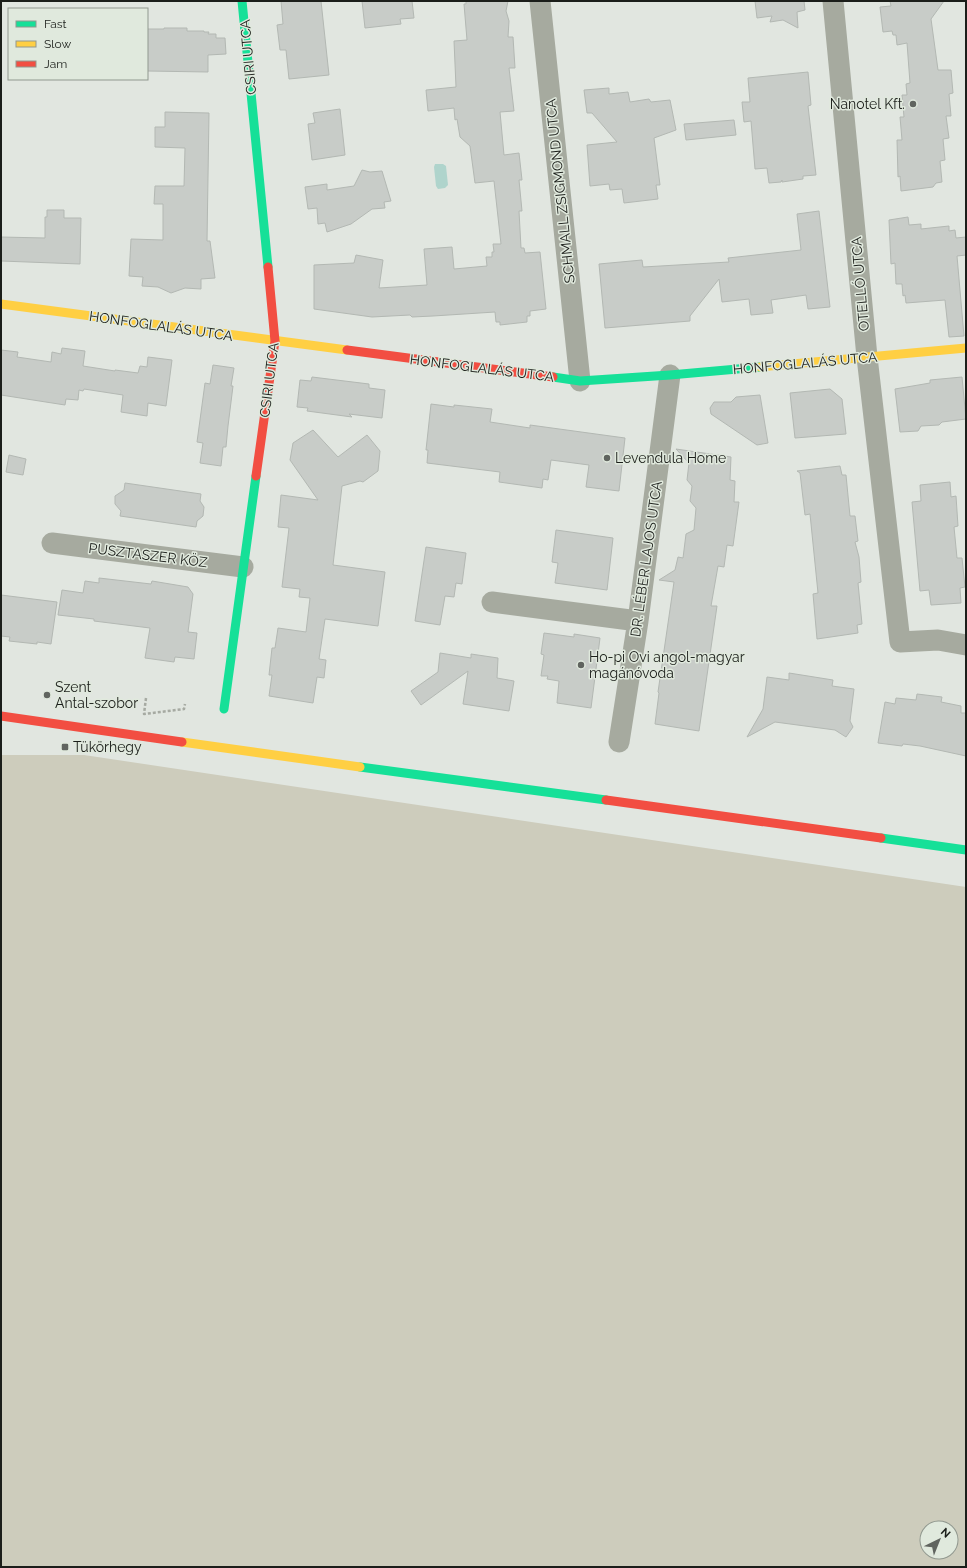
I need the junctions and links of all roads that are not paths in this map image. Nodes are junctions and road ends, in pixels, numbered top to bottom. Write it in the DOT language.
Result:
graph roads {
  1 [pos="242,1"];
  2 [pos="540,1"];
  3 [pos="833,1"];
  4 [pos="1,304"];
  5 [pos="275,342"];
  6 [pos="966,348"];
  7 [pos="867,357"];
  8 [pos="670,376"];
  9 [pos="580,381"];
  10 [pos="52,543"];
  11 [pos="243,567"];
  12 [pos="492,602"];
  13 [pos="638,621"];
  14 [pos="966,644"];
  15 [pos="224,709"];
  16 [pos="1,716"];
  17 [pos="619,742"];
  18 [pos="966,850"];
  1 -- 5 [label="street, CSIRI UTCA"];
  2 -- 9 [label="street, SCHMALL ZSIGMOND UTCA"];
  3 -- 7 [label="street, OTELLÓ UTCA"];
  4 -- 5 [label="street, HONFOGLALÁS UTCA"];
  5 -- 9 [label="street, HONFOGLALÁS UTCA"];
  5 -- 11 [label="street, CSIRI UTCA"];
  6 -- 7 [label="street, HONFOGLALÁS UTCA"];
  7 -- 8 [label="street, HONFOGLALÁS UTCA"];
  7 -- 14 [label="street, OTELLÓ UTCA"];
  8 -- 9 [label="street, HONFOGLALÁS UTCA"];
  8 -- 13 [label="street, DR. LÉBER LAJOS UTCA"];
  10 -- 11 [label="street, PUSZTASZER KÖZ"];
  11 -- 15 [label="street, CSIRI UTCA"];
  12 -- 13 [label="street"];
  13 -- 17 [label="street, DR. LÉBER LAJOS UTCA"];
  16 -- 18 [label="street"];
}
